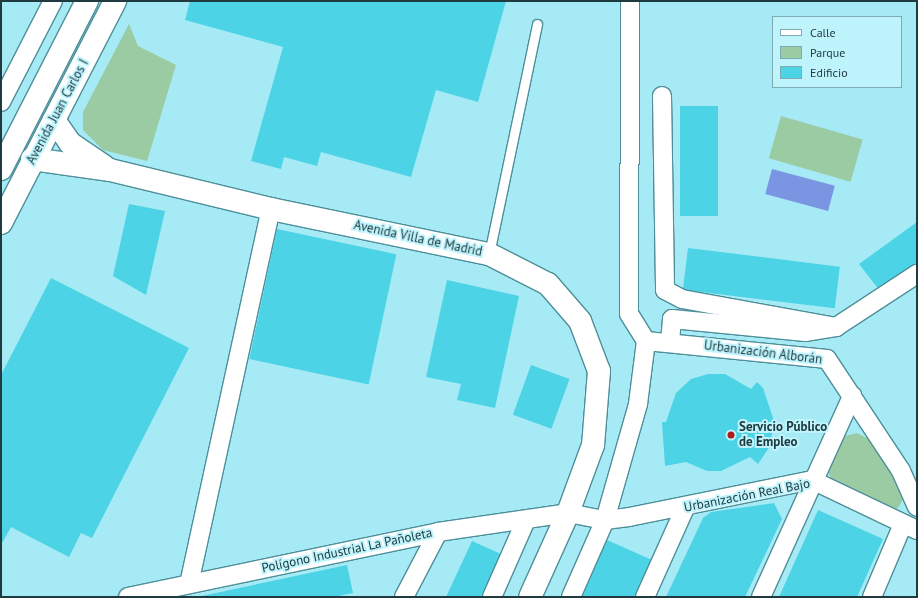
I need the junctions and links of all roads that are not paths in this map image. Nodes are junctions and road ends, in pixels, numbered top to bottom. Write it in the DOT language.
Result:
graph roads {
  1 [pos="53,1"];
  2 [pos="87,1"];
  3 [pos="115,1"];
  4 [pos="630,1"];
  5 [pos="537,24"];
  6 [pos="662,96"];
  7 [pos="1,102"];
  8 [pos="54,120"];
  9 [pos="32,159"];
  10 [pos="1,169"];
  11 [pos="110,170"];
  12 [pos="270,209"];
  13 [pos="1,223"];
  14 [pos="489,254"];
  15 [pos="917,274"];
  16 [pos="836,327"];
  17 [pos="646,341"];
  18 [pos="670,342"];
  19 [pos="852,396"];
  20 [pos="812,480"];
  21 [pos="917,507"];
  22 [pos="685,508"];
  23 [pos="568,513"];
  24 [pos="526,520"];
  25 [pos="605,520"];
  26 [pos="910,527"];
  27 [pos="438,532"];
  28 [pos="189,584"];
  29 [pos="128,597"];
  30 [pos="404,597"];
  31 [pos="492,597"];
  32 [pos="530,597"];
  33 [pos="571,597"];
  34 [pos="645,597"];
  35 [pos="761,597"];
  36 [pos="872,597"];
  1 -- 7 [label="street"];
  2 -- 10 [label="street, Avenida Juan Carlos I"];
  3 -- 8 [label="street, Avenida Juan Carlos I"];
  4 -- 17 [label="street"];
  5 -- 14 [label="lane"];
  6 -- 16 [label="street"];
  8 -- 9 [label="street, Avenida Juan Carlos I"];
  8 -- 11 [label="street"];
  9 -- 11 [label="street"];
  9 -- 13 [label="street, Avenida Juan Carlos I"];
  11 -- 12 [label="street, Avenida Villa de Madrid"];
  12 -- 14 [label="street, Avenida Villa de Madrid"];
  12 -- 28 [label="street"];
  14 -- 23 [label="street, Avenida Villa de Madrid"];
  15 -- 16 [label="street"];
  16 -- 18 [label="street"];
  17 -- 18 [label="street, Urbanización Alborán"];
  17 -- 25 [label="street"];
  18 -- 19 [label="street, Urbanización Alborán"];
  19 -- 20 [label="street"];
  19 -- 21 [label="street, Urbanización Alborán"];
  20 -- 22 [label="street, Urbanización Real Bajo"];
  20 -- 26 [label="street, Urbanización Real Bajo"];
  20 -- 35 [label="street"];
  22 -- 25 [label="street, Urbanización Real Bajo"];
  22 -- 34 [label="street"];
  23 -- 24 [label="street, Polígono Industrial La Pañoleta"];
  23 -- 25 [label="street, Urbanización Real Bajo"];
  23 -- 32 [label="street, Avenida Villa de Madrid"];
  24 -- 27 [label="street, Polígono Industrial La Pañoleta"];
  24 -- 31 [label="street"];
  25 -- 33 [label="street"];
  26 -- 36 [label="street"];
  27 -- 28 [label="street, Polígono Industrial La Pañoleta"];
  27 -- 30 [label="street"];
  28 -- 29 [label="street, Polígono Industrial La Pañoleta"];
}
